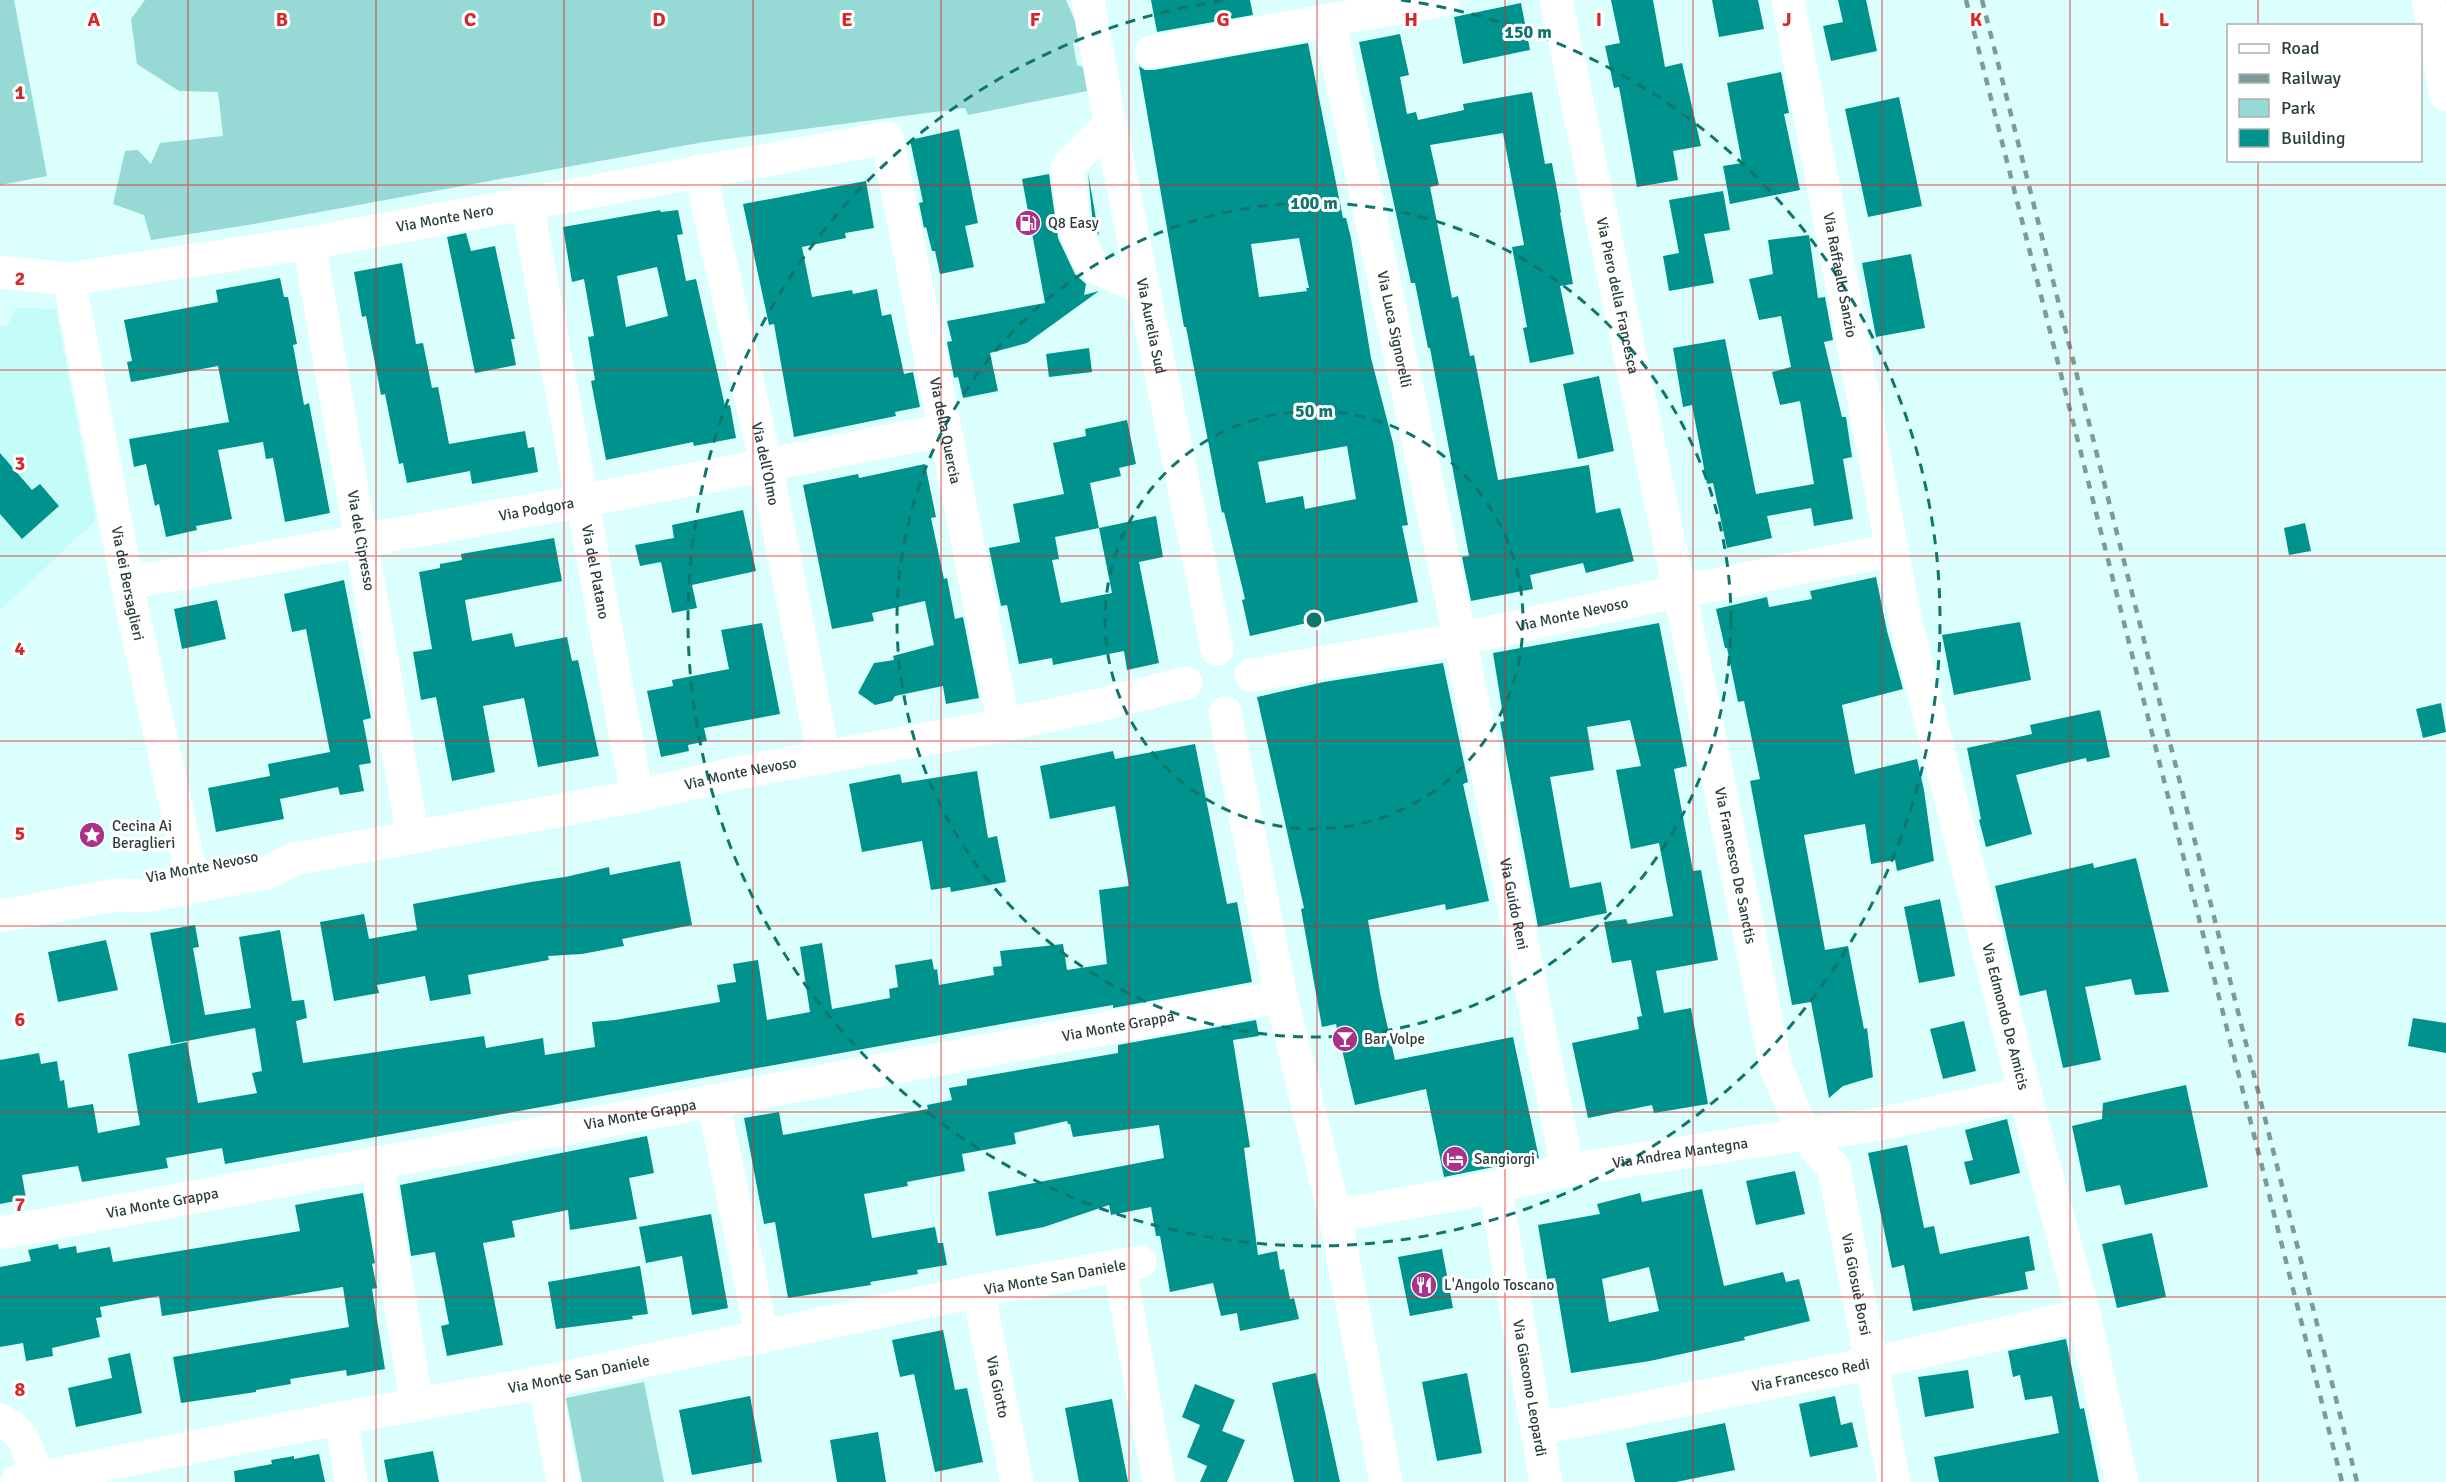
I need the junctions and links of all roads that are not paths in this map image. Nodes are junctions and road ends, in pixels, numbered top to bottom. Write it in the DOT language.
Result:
graph roads {
  1 [pos="1088,0"];
  2 [pos="1443,0"];
  3 [pos="1556,0"];
  4 [pos="1788,0"];
  5 [pos="2428,0"];
  6 [pos="1329,20"];
  7 [pos="1151,52"];
  8 [pos="2446,95"];
  9 [pos="1110,124"];
  10 [pos="887,138"];
  11 [pos="700,171"];
  12 [pos="527,204"];
  13 [pos="309,243"];
  14 [pos="0,272"];
  15 [pos="69,279"];
  16 [pos="1143,288"];
  17 [pos="945,430"];
  18 [pos="766,465"];
  19 [pos="582,501"];
  20 [pos="361,540"];
  21 [pos="1892,550"];
  22 [pos="127,583"];
  23 [pos="1680,591"];
  24 [pos="1460,639"];
  25 [pos="1217,649"];
  26 [pos="1251,675"];
  27 [pos="1186,683"];
  28 [pos="1225,713"];
  29 [pos="1004,725"];
  30 [pos="824,758"];
  31 [pos="638,796"];
  32 [pos="414,837"];
  33 [pos="192,878"];
  34 [pos="0,916"];
  35 [pos="1281,996"];
  36 [pos="2026,1093"];
  37 [pos="713,1101"];
  38 [pos="1804,1134"];
  39 [pos="377,1163"];
  40 [pos="1568,1170"];
  41 [pos="1495,1187"];
  42 [pos="1335,1216"];
  43 [pos="0,1233"];
  44 [pos="978,1291"];
  45 [pos="2084,1315"];
  46 [pos="762,1337"];
  47 [pos="1872,1363"];
  48 [pos="544,1383"];
  49 [pos="417,1404"];
  50 [pos="341,1418"];
  51 [pos="0,1420"];
  52 [pos="1537,1429"];
  53 [pos="26,1480"];
  54 [pos="351,1482"];
  55 [pos="563,1482"];
  56 [pos="1017,1482"];
  57 [pos="1159,1482"];
  58 [pos="1386,1482"];
  59 [pos="1546,1482"];
  60 [pos="1894,1482"];
  61 [pos="2122,1482"];
  1 -- 9 [label="street, Via Aurelia Sud"];
  2 -- 6 [label="street"];
  3 -- 23 [label="street, Via Piero della Francesca"];
  4 -- 21 [label="street, Via Raffaello Sanzio"];
  5 -- 8 [label="street"];
  6 -- 7 [label="street"];
  6 -- 24 [label="street, Via Luca Signorelli"];
  9 -- 16 [label="street, Via Aurelia Sud"];
  9 -- 16 [label="street"];
  10 -- 11 [label="street, Via Monte Nero"];
  10 -- 17 [label="street, Via della Quercia"];
  11 -- 12 [label="street, Via Monte Nero"];
  11 -- 18 [label="street, Via dell'Olmo"];
  12 -- 13 [label="street, Via Monte Nero"];
  12 -- 19 [label="street, Via del Platano"];
  13 -- 15 [label="street, Via Monte Nero"];
  13 -- 20 [label="street, Via del Cipresso"];
  14 -- 15 [label="street, Via Monte Nero"];
  15 -- 22 [label="street, Via dei Bersaglieri"];
  16 -- 25 [label="street, Via Aurelia Sud"];
  17 -- 18 [label="street, Via Podgora"];
  17 -- 29 [label="street, Via della Quercia"];
  18 -- 19 [label="street, Via Podgora"];
  18 -- 30 [label="street, Via dell'Olmo"];
  19 -- 20 [label="street, Via Podgora"];
  19 -- 31 [label="street, Via del Platano"];
  20 -- 22 [label="street, Via Podgora"];
  20 -- 32 [label="street, Via del Cipresso"];
  21 -- 23 [label="street, Via Monte Nevoso"];
  21 -- 36 [label="street, Via Edmondo De Amicis"];
  22 -- 33 [label="street, Via dei Bersaglieri"];
  23 -- 24 [label="street, Via Monte Nevoso"];
  23 -- 38 [label="street, Via Francesco De Sanctis"];
  24 -- 26 [label="street, Via Monte Nevoso"];
  24 -- 40 [label="street, Via Guido Reni"];
  25 -- 26 [label="street"];
  25 -- 27 [label="street"];
  26 -- 28 [label="street"];
  27 -- 28 [label="street"];
  27 -- 29 [label="street, Via Monte Nevoso"];
  28 -- 35 [label="street"];
  29 -- 30 [label="street, Via Monte Nevoso"];
  30 -- 31 [label="street, Via Monte Nevoso"];
  31 -- 32 [label="street, Via Monte Nevoso"];
  32 -- 33 [label="street, Via Monte Nevoso"];
  33 -- 34 [label="street, Via Monte Nevoso"];
  35 -- 37 [label="street, Via Monte Grappa"];
  35 -- 42 [label="street"];
  36 -- 38 [label="street, Via Andrea Mantegna"];
  36 -- 45 [label="street, Via Edmondo De Amicis"];
  37 -- 39 [label="street, Via Monte Grappa"];
  37 -- 46 [label="street"];
  38 -- 40 [label="street, Via Andrea Mantegna"];
  38 -- 47 [label="street, Via Giosuè Borsi"];
  39 -- 43 [label="street, Via Monte Grappa"];
  39 -- 49 [label="street"];
  40 -- 41 [label="street, Via Andrea Mantegna"];
  41 -- 42 [label="street, Via Andrea Mantegna"];
  41 -- 52 [label="street, Via Giacomo Leopardi"];
  42 -- 58 [label="street"];
  44 -- 46 [label="street, Via Monte San Daniele"];
  44 -- 56 [label="street, Via Giotto"];
  44 -- 57 [label="street, Via Monte San Daniele"];
  45 -- 47 [label="street, Via Francesco Redi"];
  45 -- 61 [label="street, Via Edmondo De Amicis"];
  46 -- 48 [label="street, Via Monte San Daniele"];
  47 -- 52 [label="street, Via Francesco Redi"];
  47 -- 60 [label="street, Via Giosuè Borsi"];
  48 -- 49 [label="street, Via Monte San Daniele"];
  48 -- 55 [label="street"];
  49 -- 50 [label="street, Via Monte San Daniele"];
  50 -- 53 [label="street, Via Monte San Daniele"];
  50 -- 54 [label="street"];
  51 -- 53 [label="street"];
  52 -- 59 [label="street, Via Giacomo Leopardi"];
}
